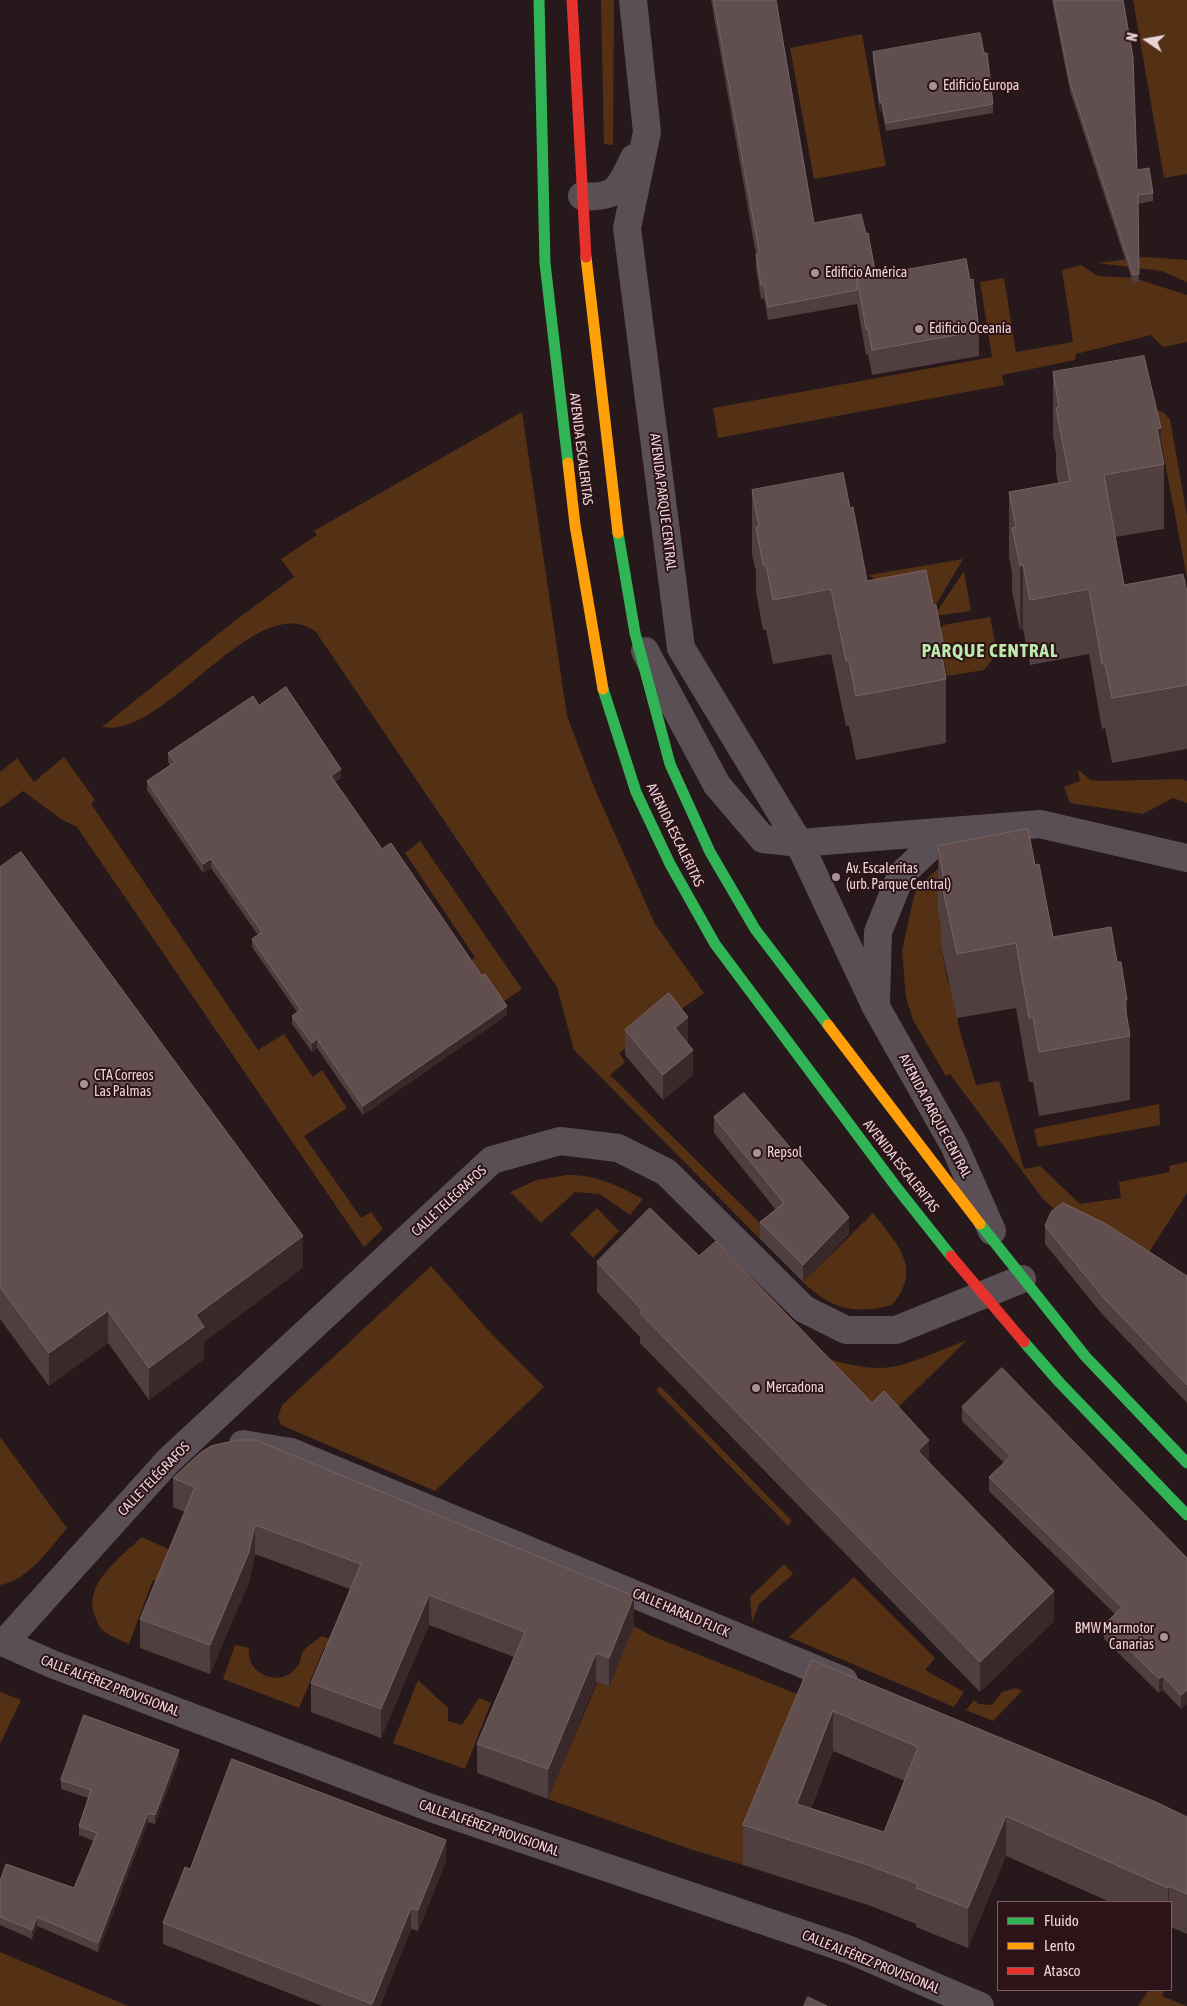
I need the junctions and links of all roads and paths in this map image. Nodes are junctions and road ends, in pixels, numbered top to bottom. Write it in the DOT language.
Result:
graph roads {
  1 [pos="539,0"];
  2 [pos="572,0"];
  3 [pos="633,0"];
  4 [pos="646,132"];
  5 [pos="582,196"];
  6 [pos="635,632"];
  7 [pos="946,832"];
  8 [pos="799,843"];
  9 [pos="1187,858"];
  10 [pos="876,1007"];
  11 [pos="1002,1255"];
  12 [pos="1022,1279"];
  13 [pos="983,1295"];
  14 [pos="168,1461"];
  15 [pos="1187,1463"];
  16 [pos="1187,1515"];
  17 [pos="2,1642"];
  18 [pos="871,1692"];
  19 [pos="980,2006"];
  1 -- 13 [label="street, AVENIDA ESCALERITAS"];
  2 -- 5 [label="street, AVENIDA ESCALERITAS"];
  3 -- 4 [label="street, AVENIDA PARQUE CENTRAL"];
  4 -- 5 [label="street"];
  4 -- 8 [label="street, AVENIDA PARQUE CENTRAL"];
  5 -- 6 [label="street, AVENIDA ESCALERITAS"];
  6 -- 8 [label="street"];
  6 -- 11 [label="street, AVENIDA ESCALERITAS"];
  7 -- 8 [label="street"];
  7 -- 9 [label="street"];
  7 -- 10 [label="street"];
  8 -- 10 [label="street, AVENIDA PARQUE CENTRAL"];
  10 -- 11 [label="street, AVENIDA PARQUE CENTRAL"];
  11 -- 12 [label="street, AVENIDA ESCALERITAS"];
  12 -- 13 [label="street, CALLE TELÉGRAFOS"];
  12 -- 15 [label="street, AVENIDA ESCALERITAS"];
  13 -- 14 [label="street, CALLE TELÉGRAFOS"];
  13 -- 16 [label="street, AVENIDA ESCALERITAS"];
  14 -- 17 [label="street, CALLE TELÉGRAFOS"];
  14 -- 18 [label="street, CALLE HARALD FLICK"];
  17 -- 19 [label="street, CALLE ALFÉREZ PROVISIONAL"];
}
